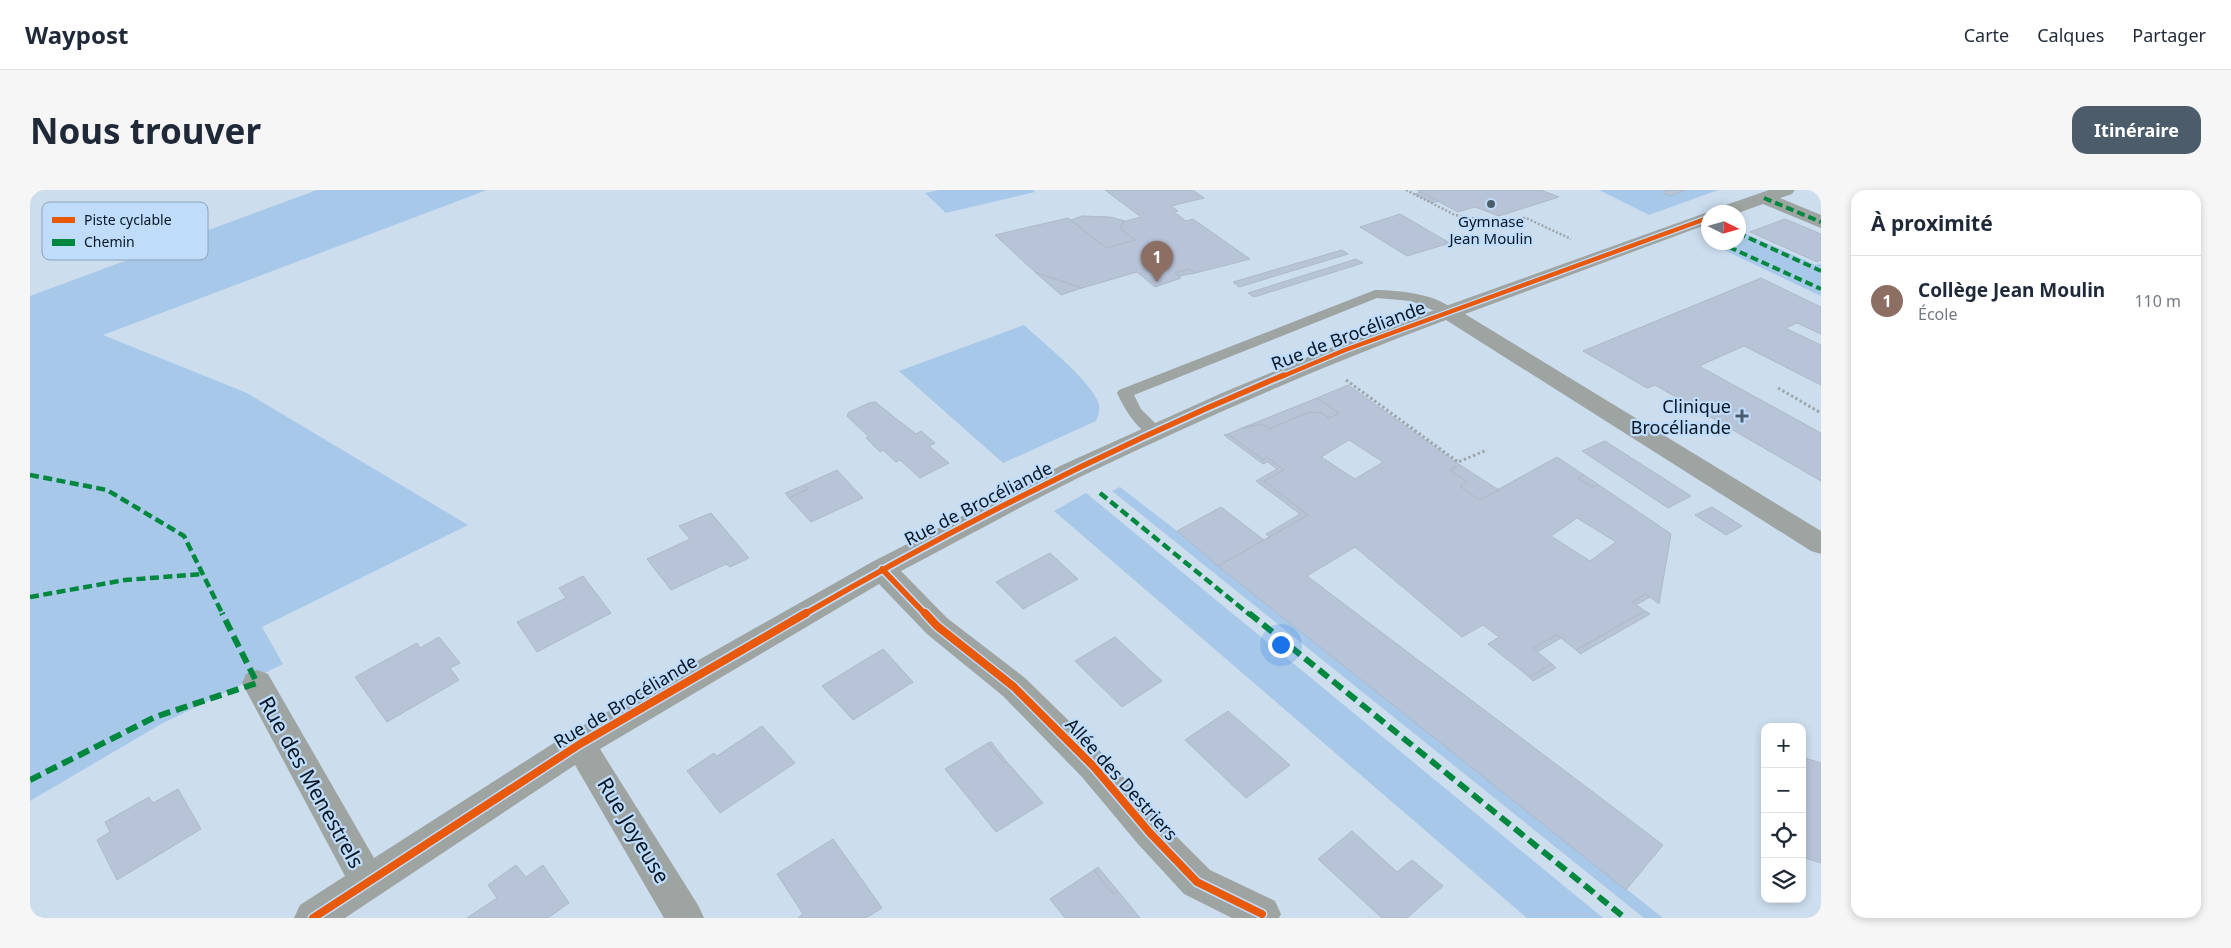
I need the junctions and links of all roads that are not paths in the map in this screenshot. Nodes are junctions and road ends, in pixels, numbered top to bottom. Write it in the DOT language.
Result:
graph roads {
  1 [pos="1786,190"];
  2 [pos="1764,198"];
  3 [pos="1744,205"];
  4 [pos="1701,221"];
  5 [pos="1821,222"];
  6 [pos="1449,313"];
  7 [pos="1156,432"];
  8 [pos="1821,544"];
  9 [pos="882,569"];
  10 [pos="257,683"];
  11 [pos="580,744"];
  12 [pos="367,881"];
  13 [pos="1262,914"];
  14 [pos="314,918"];
  15 [pos="686,918"];
  1 -- 2 [label="street"];
  2 -- 3 [label="street"];
  2 -- 5 [label="street"];
  4 -- 6 [label="street, Rue de Brocéliande"];
  6 -- 7 [label="street, Rue de Brocéliande"];
  6 -- 7 [label="lane"];
  6 -- 8 [label="street"];
  7 -- 9 [label="street, Rue de Brocéliande"];
  9 -- 11 [label="street, Rue de Brocéliande"];
  9 -- 13 [label="street, Allée des Destriers"];
  10 -- 12 [label="street, Rue des Menestrels"];
  11 -- 12 [label="street, Rue de Brocéliande"];
  11 -- 15 [label="street, Rue Joyeuse"];
  12 -- 14 [label="street, Rue de Brocéliande"];
}
